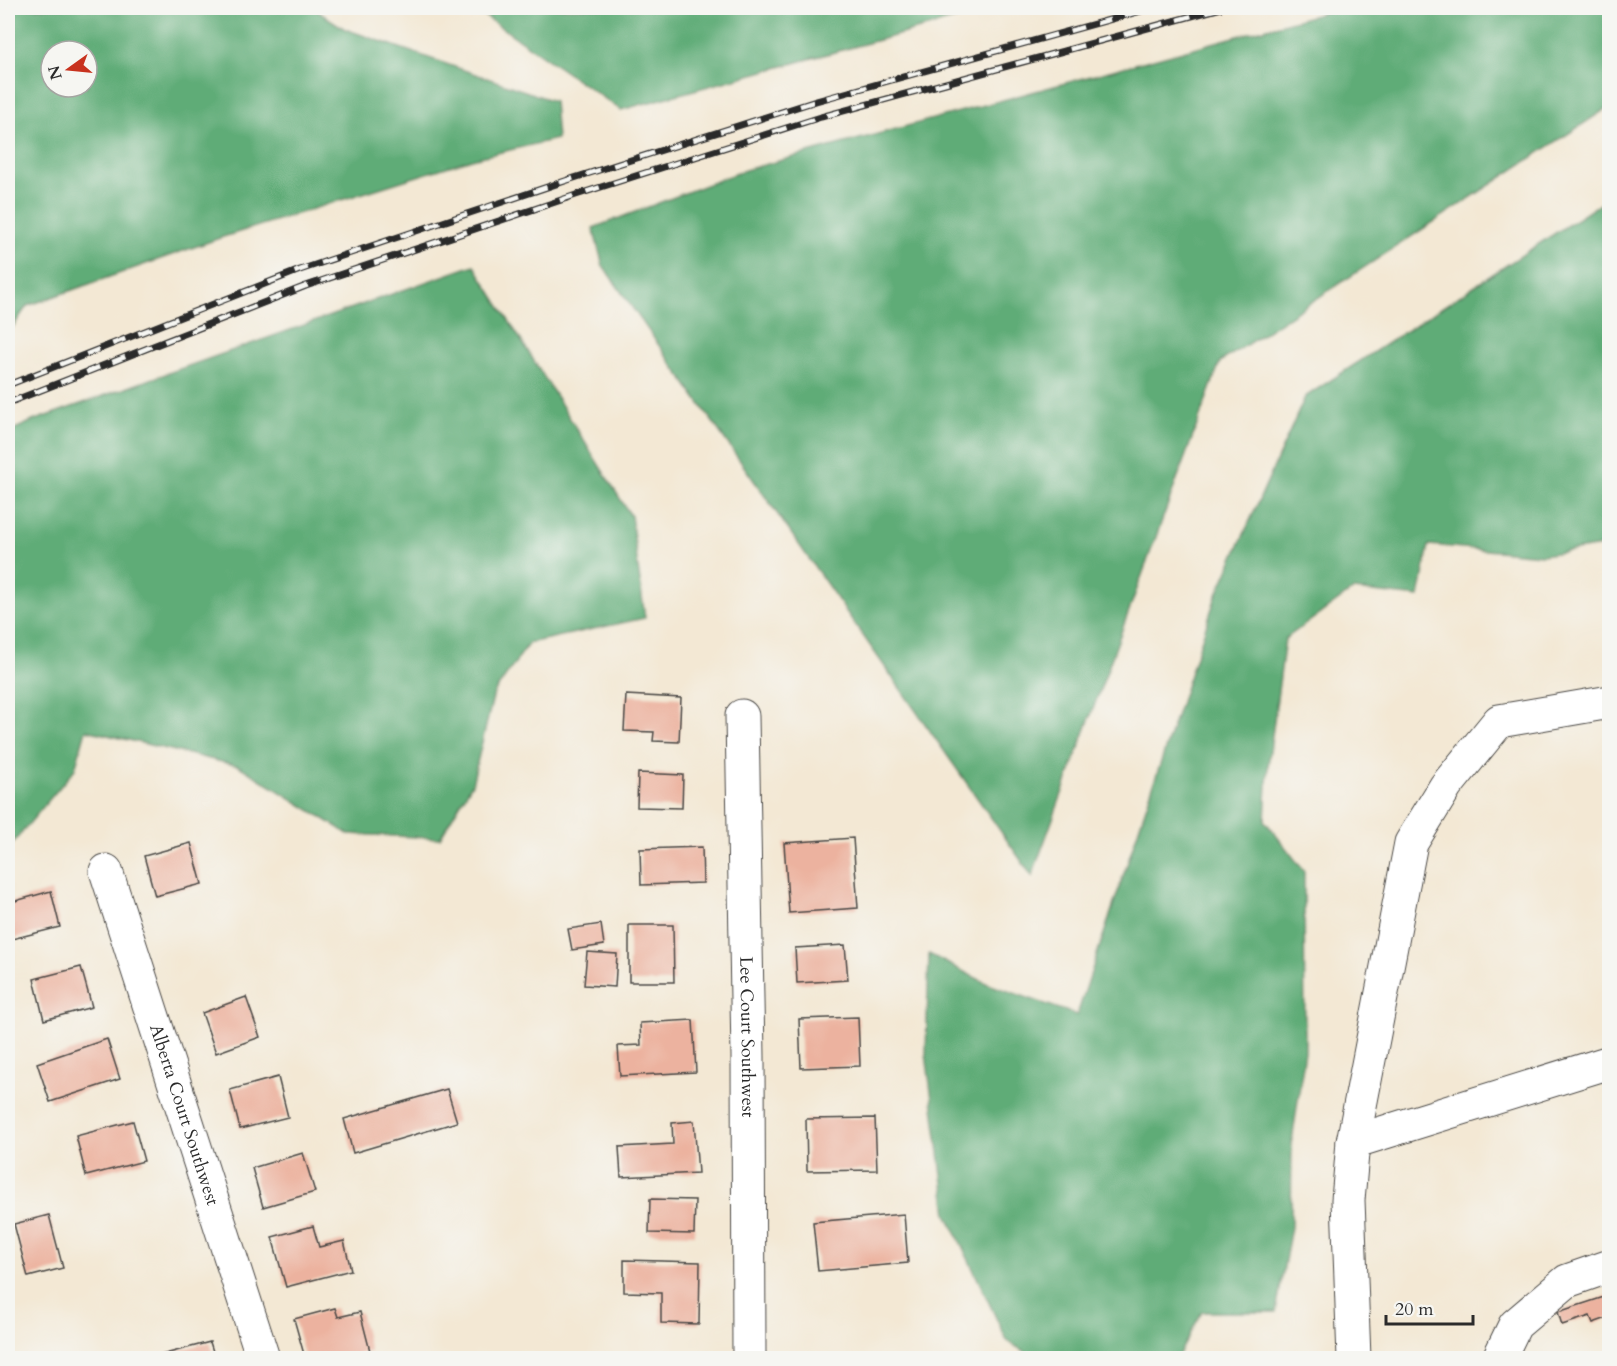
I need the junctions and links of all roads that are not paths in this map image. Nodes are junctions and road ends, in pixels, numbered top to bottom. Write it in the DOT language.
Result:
graph roads {
  1 [pos="1610,702"];
  2 [pos="742,716"];
  3 [pos="106,871"];
  4 [pos="1610,1062"];
  5 [pos="1353,1142"];
  6 [pos="1610,1266"];
  7 [pos="263,1359"];
  8 [pos="749,1359"];
  9 [pos="1354,1359"];
  10 [pos="1498,1359"];
  1 -- 5 [label="street"];
  2 -- 8 [label="street, Lee Court Southwest"];
  3 -- 7 [label="street, Alberta Court Southwest"];
  4 -- 5 [label="street"];
  5 -- 9 [label="street"];
  6 -- 10 [label="street"];
}
